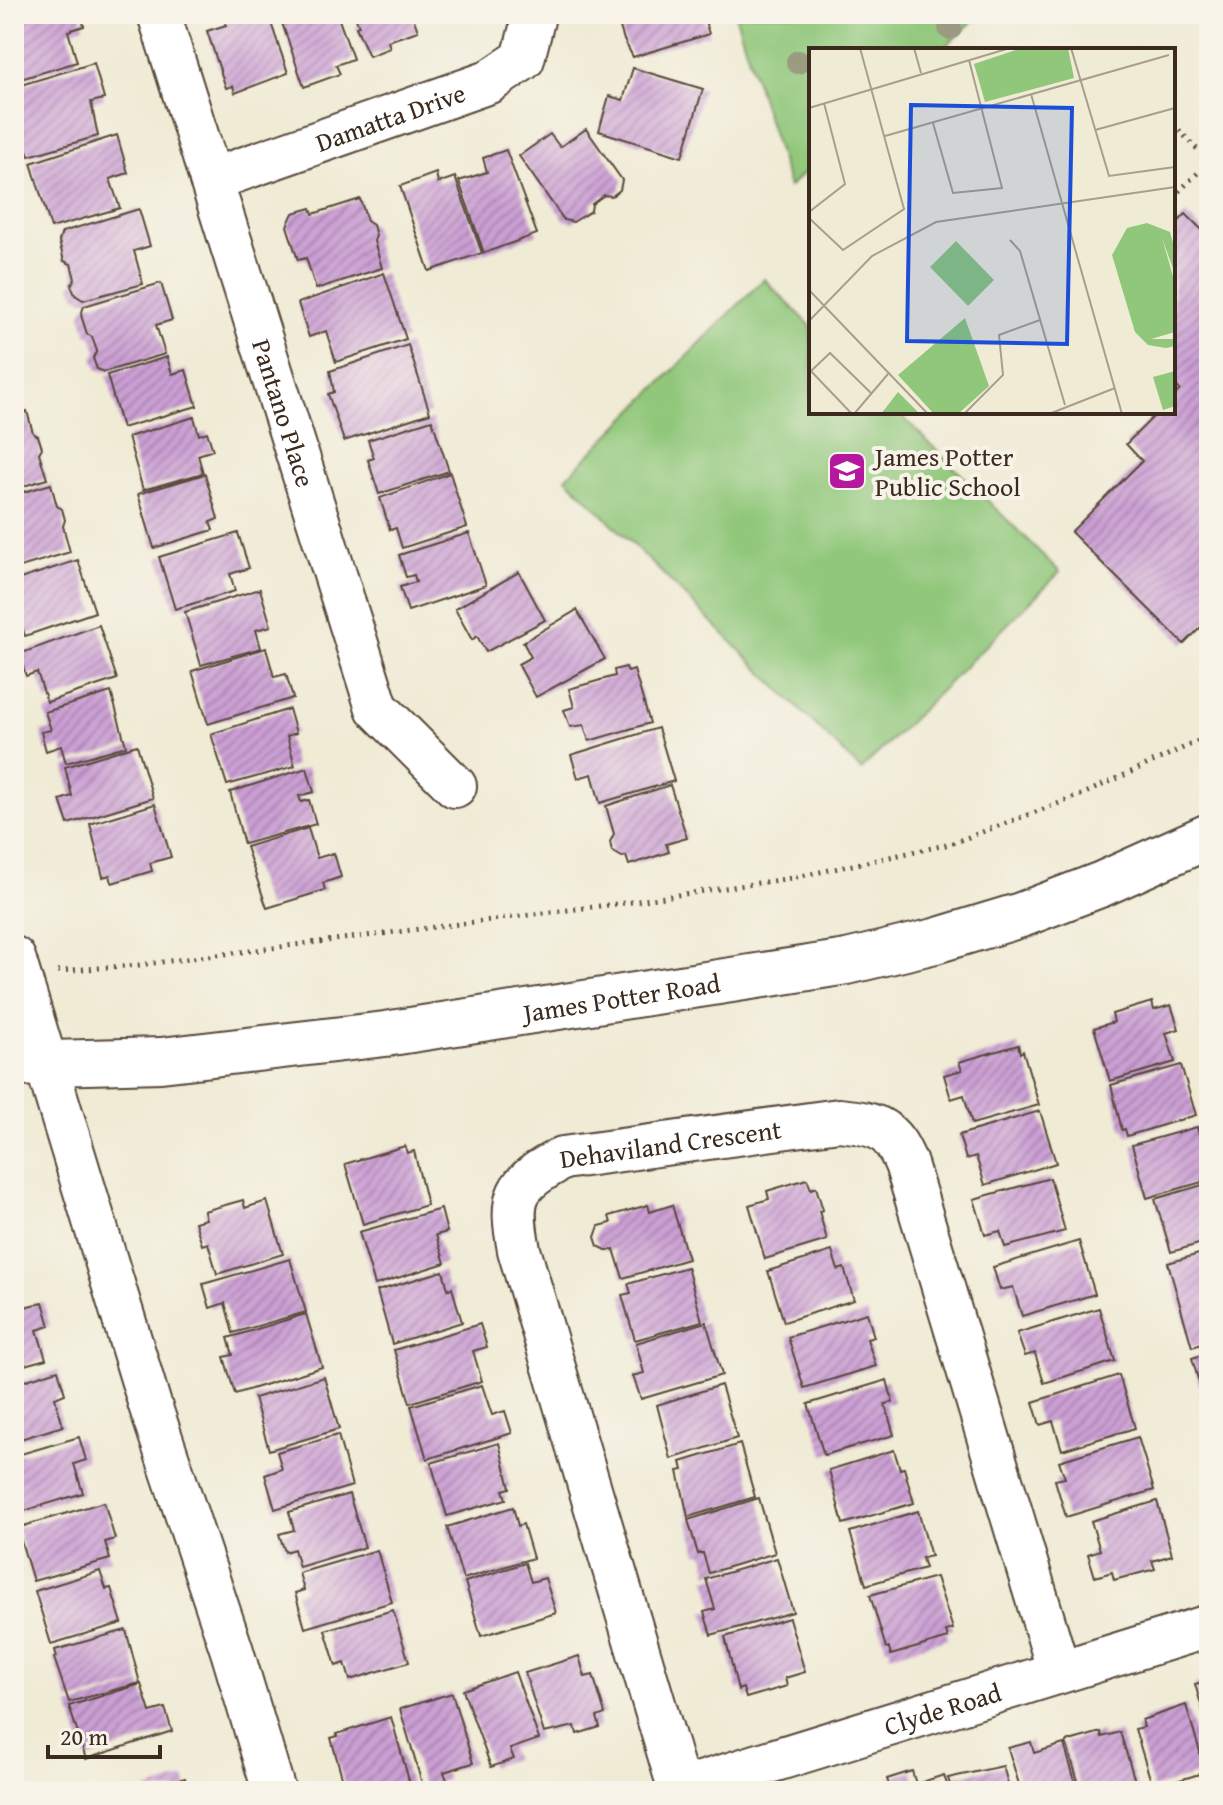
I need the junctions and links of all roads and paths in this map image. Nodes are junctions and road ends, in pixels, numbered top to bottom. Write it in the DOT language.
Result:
graph roads {
  1 [pos="159,14"];
  2 [pos="531,14"];
  3 [pos="1179,130"];
  4 [pos="1209,162"];
  5 [pos="211,180"];
  6 [pos="1175,195"];
  7 [pos="1209,736"];
  8 [pos="455,786"];
  9 [pos="1209,836"];
  10 [pos="14,958"];
  11 [pos="85,967"];
  12 [pos="30,1064"];
  13 [pos="1209,1626"];
  14 [pos="1059,1672"];
  15 [pos="678,1790"];
  16 [pos="274,1791"];
  1 -- 5 [label="street, Pantano Place"];
  2 -- 5 [label="street, Damatta Drive"];
  3 -- 4 [label="path"];
  4 -- 6 [label="path"];
  5 -- 8 [label="street, Pantano Place"];
  7 -- 11 [label="path"];
  9 -- 12 [label="main road, James Potter Road"];
  10 -- 12 [label="street"];
  12 -- 16 [label="street"];
  13 -- 14 [label="street, Clyde Road"];
  14 -- 15 [label="street, Clyde Road"];
  14 -- 15 [label="street, Dehaviland Crescent"];
}
